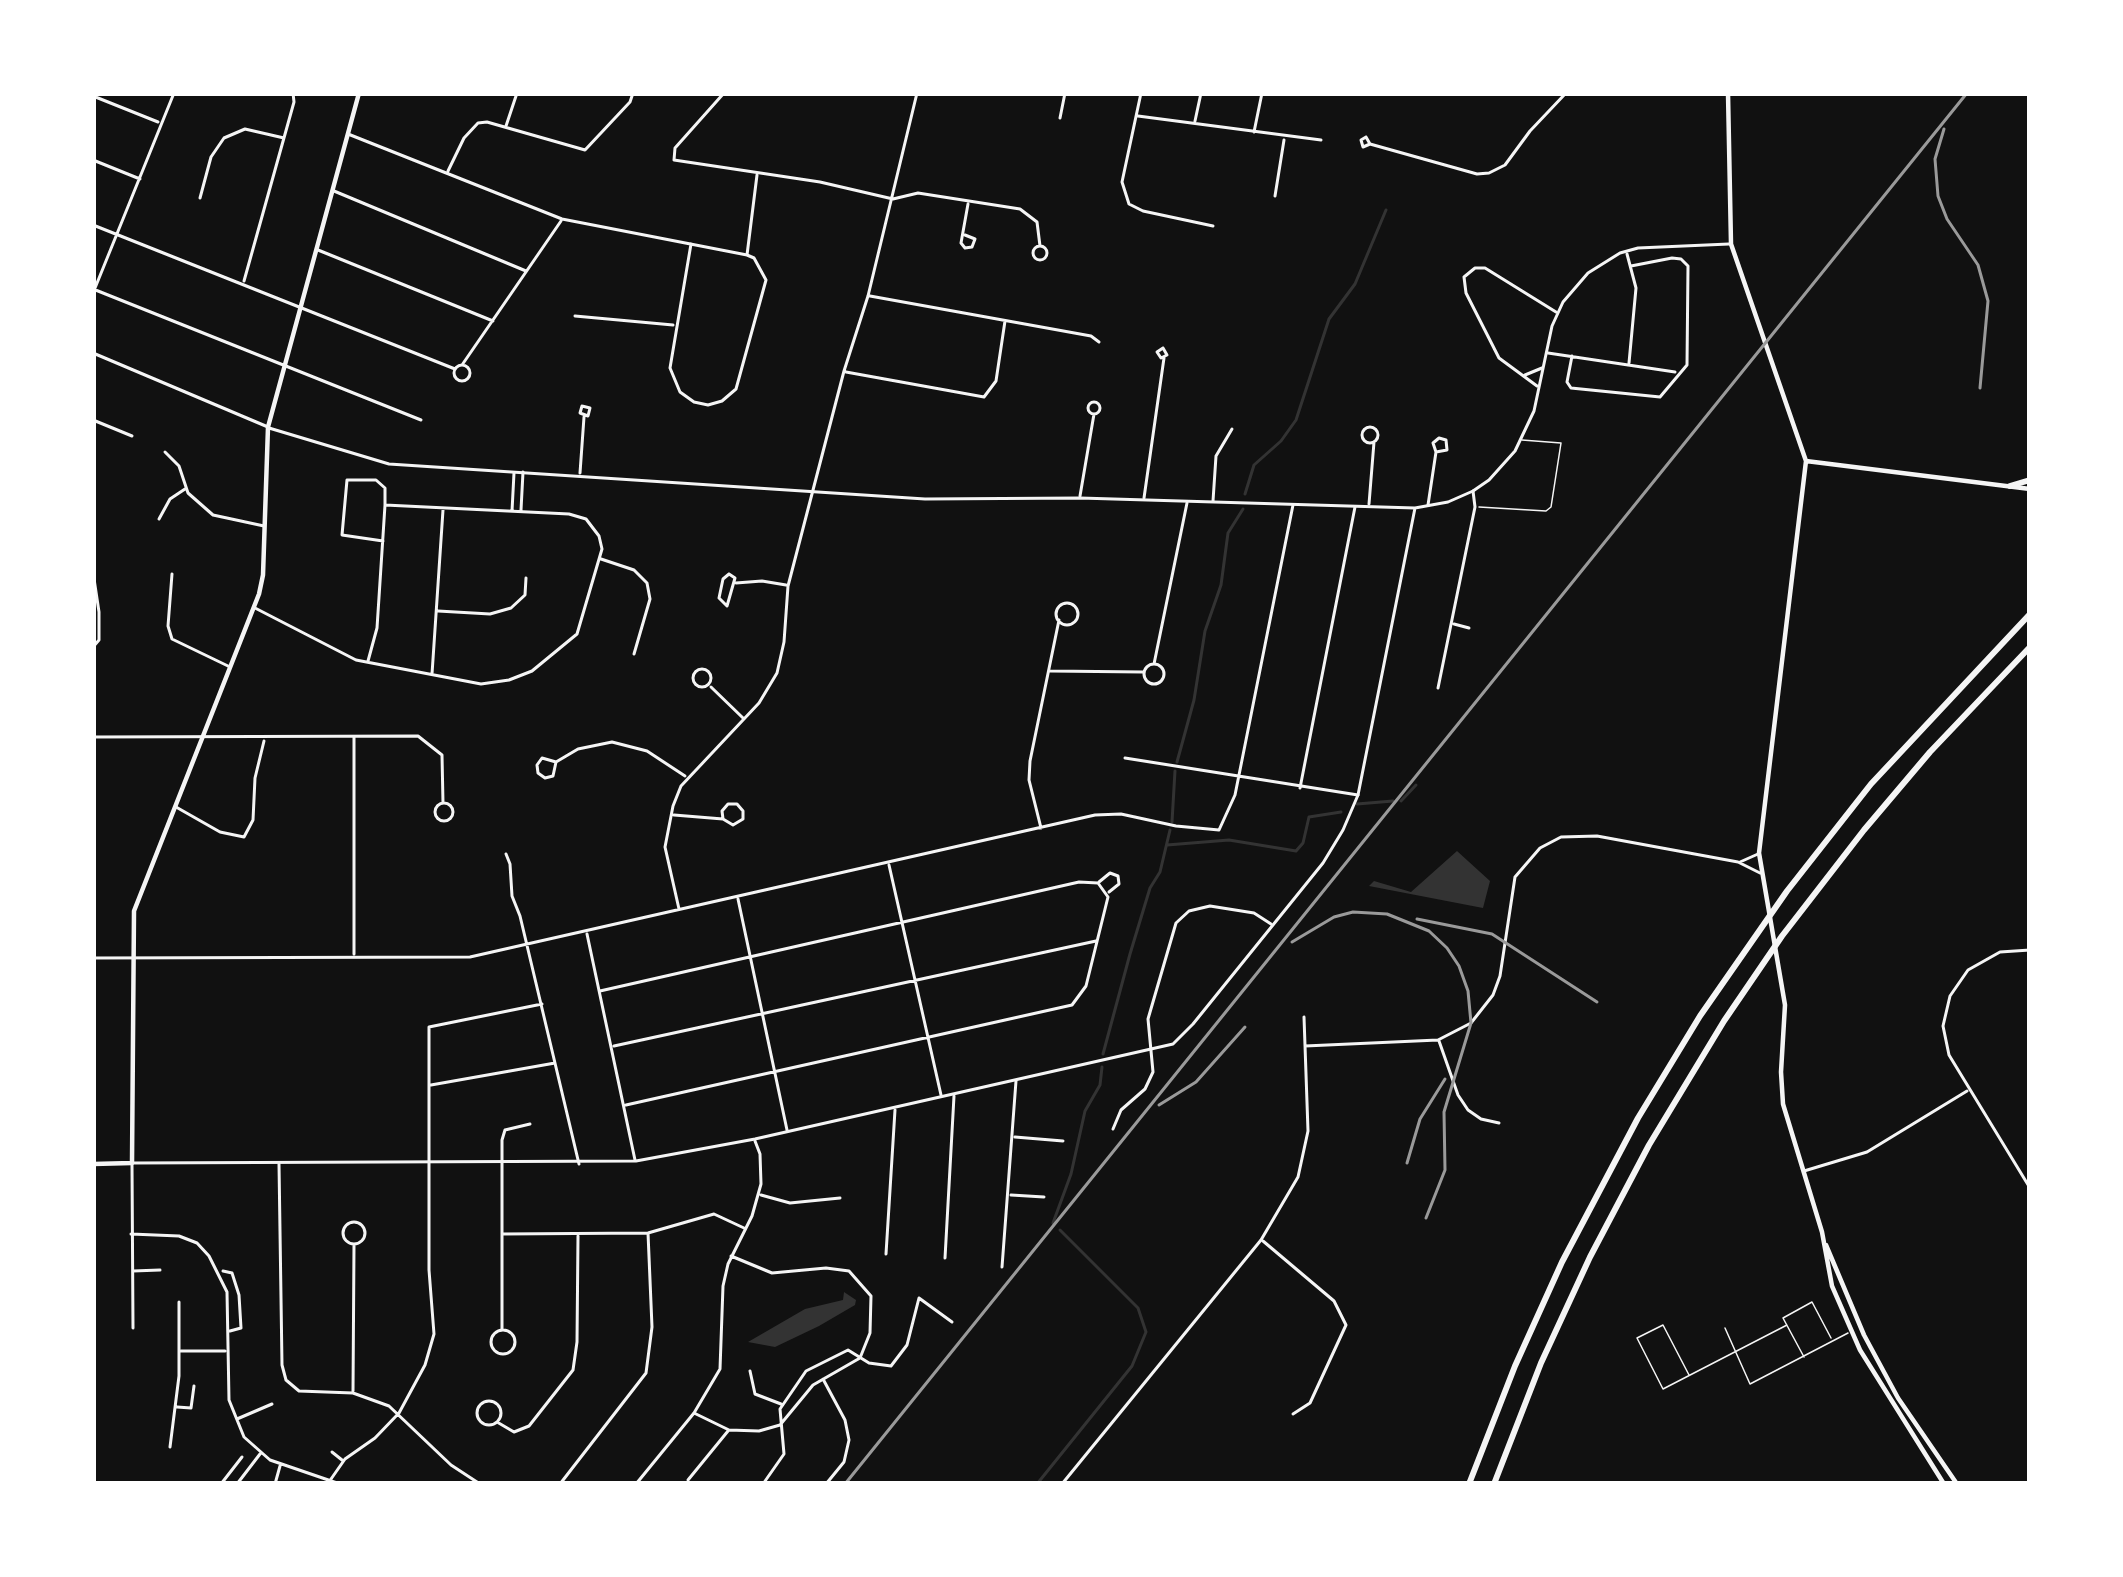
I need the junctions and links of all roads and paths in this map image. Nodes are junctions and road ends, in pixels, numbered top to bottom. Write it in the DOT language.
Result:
graph roads {
  1 [pos="174,93"];
  2 [pos="292,93"];
  3 [pos="359,93"];
  4 [pos="517,93"];
  5 [pos="633,93"];
  6 [pos="724,93"];
  7 [pos="917,93"];
  8 [pos="1065,93"];
  9 [pos="1141,93"];
  10 [pos="1201,93"];
  11 [pos="1262,93"];
  12 [pos="1566,93"];
  13 [pos="1728,93"];
  14 [pos="93,97"];
  15 [pos="1136,116"];
  16 [pos="1060,118"];
  17 [pos="162,124"];
  18 [pos="1195,124"];
  19 [pos="505,128"];
  20 [pos="1254,132"];
  21 [pos="348,134"];
  22 [pos="284,138"];
  23 [pos="1285,138"];
  24 [pos="1321,140"];
  25 [pos="1370,144"];
  26 [pos="93,160"];
  27 [pos="448,173"];
  28 [pos="757,173"];
  29 [pos="140,179"];
  30 [pos="333,190"];
  31 [pos="1275,196"];
  32 [pos="200,198"];
  33 [pos="893,199"];
  34 [pos="968,202"];
  35 [pos="562,219"];
  36 [pos="93,225"];
  37 [pos="1213,226"];
  38 [pos="117,234"];
  39 [pos="965,235"];
  40 [pos="691,244"];
  41 [pos="1731,244"];
  42 [pos="1040,246"];
  43 [pos="316,250"];
  44 [pos="1626,251"];
  45 [pos="746,255"];
  46 [pos="1631,266"];
  47 [pos="526,271"];
  48 [pos="243,283"];
  49 [pos="94,291"];
  50 [pos="868,296"];
  51 [pos="301,306"];
  52 [pos="1557,313"];
  53 [pos="575,316"];
  54 [pos="493,321"];
  55 [pos="1006,321"];
  56 [pos="675,325"];
  57 [pos="1100,342"];
  58 [pos="93,353"];
  59 [pos="1546,353"];
  60 [pos="1572,356"];
  61 [pos="1164,358"];
  62 [pos="285,364"];
  63 [pos="1629,364"];
  64 [pos="462,365"];
  65 [pos="1542,368"];
  66 [pos="455,369"];
  67 [pos="844,371"];
  68 [pos="1679,372"];
  69 [pos="1523,375"];
  70 [pos="1538,386"];
  71 [pos="1094,414"];
  72 [pos="584,417"];
  73 [pos="93,420"];
  74 [pos="421,420"];
  75 [pos="268,427"];
  76 [pos="1232,429"];
  77 [pos="132,436"];
  78 [pos="1522,440"];
  79 [pos="1374,442"];
  80 [pos="164,452"];
  81 [pos="1436,452"];
  82 [pos="1806,461"];
  83 [pos="514,471"];
  84 [pos="523,472"];
  85 [pos="580,475"];
  86 [pos="2030,485"];
  87 [pos="2010,486"];
  88 [pos="187,488"];
  89 [pos="814,489"];
  90 [pos="1473,491"];
  91 [pos="1080,498"];
  92 [pos="1144,500"];
  93 [pos="1187,501"];
  94 [pos="1213,502"];
  95 [pos="1293,503"];
  96 [pos="385,505"];
  97 [pos="1355,505"];
  98 [pos="1428,505"];
  99 [pos="1368,506"];
  100 [pos="1475,507"];
  101 [pos="443,508"];
  102 [pos="1415,508"];
  103 [pos="512,511"];
  104 [pos="520,512"];
  105 [pos="159,519"];
  106 [pos="266,526"];
  107 [pos="383,542"];
  108 [pos="599,559"];
  109 [pos="93,572"];
  110 [pos="172,574"];
  111 [pos="526,578"];
  112 [pos="734,583"];
  113 [pos="788,586"];
  114 [pos="254,607"];
  115 [pos="436,611"];
  116 [pos="2030,614"];
  117 [pos="1059,620"];
  118 [pos="1453,624"];
  119 [pos="1469,628"];
  120 [pos="93,647"];
  121 [pos="2030,651"];
  122 [pos="634,653"];
  123 [pos="368,662"];
  124 [pos="1154,664"];
  125 [pos="230,667"];
  126 [pos="1050,671"];
  127 [pos="1143,672"];
  128 [pos="431,676"];
  129 [pos="709,685"];
  130 [pos="1438,688"];
  131 [pos="745,719"];
  132 [pos="93,737"];
  133 [pos="202,737"];
  134 [pos="354,737"];
  135 [pos="264,739"];
  136 [pos="1125,758"];
  137 [pos="556,762"];
  138 [pos="687,778"];
  139 [pos="1238,778"];
  140 [pos="1300,788"];
  141 [pos="1358,795"];
  142 [pos="443,803"];
  143 [pos="175,806"];
  144 [pos="670,814"];
  145 [pos="723,819"];
  146 [pos="1040,828"];
  147 [pos="1760,853"];
  148 [pos="506,854"];
  149 [pos="1738,862"];
  150 [pos="889,863"];
  151 [pos="1760,873"];
  152 [pos="1098,883"];
  153 [pos="1107,893"];
  154 [pos="738,897"];
  155 [pos="679,912"];
  156 [pos="900,922"];
  157 [pos="1273,926"];
  158 [pos="586,931"];
  159 [pos="1098,940"];
  160 [pos="526,944"];
  161 [pos="2030,950"];
  162 [pos="354,956"];
  163 [pos="750,956"];
  164 [pos="93,958"];
  165 [pos="132,958"];
  166 [pos="913,980"];
  167 [pos="600,991"];
  168 [pos="542,1004"];
  169 [pos="764,1012"];
  170 [pos="1304,1017"];
  171 [pos="928,1039"];
  172 [pos="1438,1040"];
  173 [pos="614,1046"];
  174 [pos="1305,1046"];
  175 [pos="1152,1051"];
  176 [pos="555,1063"];
  177 [pos="775,1072"];
  178 [pos="1016,1079"];
  179 [pos="429,1085"];
  180 [pos="1969,1090"];
  181 [pos="954,1094"];
  182 [pos="941,1097"];
  183 [pos="626,1105"];
  184 [pos="895,1108"];
  185 [pos="1499,1123"];
  186 [pos="530,1124"];
  187 [pos="1113,1129"];
  188 [pos="788,1132"];
  189 [pos="1013,1136"];
  190 [pos="755,1139"];
  191 [pos="1063,1141"];
  192 [pos="636,1161"];
  193 [pos="279,1162"];
  194 [pos="132,1163"];
  195 [pos="429,1163"];
  196 [pos="502,1163"];
  197 [pos="93,1164"];
  198 [pos="579,1164"];
  199 [pos="1802,1171"];
  200 [pos="2030,1188"];
  201 [pos="759,1194"];
  202 [pos="1009,1196"];
  203 [pos="1044,1197"];
  204 [pos="840,1198"];
  205 [pos="745,1228"];
  206 [pos="648,1233"];
  207 [pos="131,1234"];
  208 [pos="502,1234"];
  209 [pos="578,1234"];
  210 [pos="1262,1240"];
  211 [pos="1824,1240"];
  212 [pos="354,1245"];
  213 [pos="886,1254"];
  214 [pos="731,1256"];
  215 [pos="945,1258"];
  216 [pos="1002,1267"];
  217 [pos="160,1270"];
  218 [pos="131,1271"];
  219 [pos="220,1272"];
  220 [pos="179,1302"];
  221 [pos="952,1322"];
  222 [pos="1787,1325"];
  223 [pos="133,1328"];
  224 [pos="1725,1328"];
  225 [pos="502,1330"];
  226 [pos="228,1331"];
  227 [pos="1852,1331"];
  228 [pos="1833,1341"];
  229 [pos="179,1351"];
  230 [pos="228,1351"];
  231 [pos="1736,1351"];
  232 [pos="1804,1357"];
  233 [pos="860,1358"];
  234 [pos="750,1371"];
  235 [pos="1689,1375"];
  236 [pos="823,1379"];
  237 [pos="194,1387"];
  238 [pos="353,1393"];
  239 [pos="272,1404"];
  240 [pos="782,1405"];
  241 [pos="175,1407"];
  242 [pos="399,1413"];
  243 [pos="694,1413"];
  244 [pos="1293,1414"];
  245 [pos="235,1420"];
  246 [pos="497,1422"];
  247 [pos="780,1425"];
  248 [pos="729,1430"];
  249 [pos="170,1447"];
  250 [pos="332,1452"];
  251 [pos="260,1454"];
  252 [pos="242,1457"];
  253 [pos="343,1461"];
  254 [pos="280,1465"];
  255 [pos="331,1479"];
  256 [pos="688,1480"];
  257 [pos="222,1484"];
  258 [pos="237,1484"];
  259 [pos="275,1484"];
  260 [pos="340,1484"];
  261 [pos="480,1484"];
  262 [pos="560,1484"];
  263 [pos="636,1484"];
  264 [pos="763,1484"];
  265 [pos="826,1484"];
  266 [pos="1062,1484"];
  267 [pos="1469,1484"];
  268 [pos="1494,1484"];
  269 [pos="1945,1484"];
  270 [pos="1958,1484"];
  1 -- 17 [label="street"];
  2 -- 22 [label="street"];
  3 -- 21 [label="main road"];
  4 -- 19 [label="street"];
  5 -- 19 [label="street"];
  6 -- 28 [label="street"];
  7 -- 33 [label="street"];
  8 -- 16 [label="street"];
  9 -- 15 [label="street"];
  10 -- 18 [label="street"];
  11 -- 20 [label="street"];
  12 -- 25 [label="street"];
  13 -- 41 [label="main road"];
  14 -- 17 [label="street"];
  15 -- 18 [label="street"];
  15 -- 37 [label="street"];
  17 -- 29 [label="street"];
  18 -- 20 [label="street"];
  19 -- 27 [label="street"];
  20 -- 23 [label="street"];
  21 -- 27 [label="street"];
  21 -- 30 [label="main road"];
  22 -- 32 [label="street"];
  22 -- 48 [label="street"];
  23 -- 24 [label="street"];
  23 -- 31 [label="street"];
  26 -- 29 [label="street"];
  27 -- 35 [label="street"];
  28 -- 33 [label="street"];
  28 -- 45 [label="street"];
  29 -- 38 [label="street"];
  30 -- 43 [label="main road"];
  30 -- 47 [label="street"];
  33 -- 34 [label="street"];
  33 -- 50 [label="street"];
  34 -- 39 [label="street"];
  34 -- 42 [label="street"];
  35 -- 40 [label="street"];
  35 -- 47 [label="street"];
  36 -- 38 [label="street"];
  38 -- 48 [label="street"];
  38 -- 49 [label="street"];
  40 -- 45 [label="street"];
  40 -- 56 [label="street"];
  41 -- 44 [label="street"];
  41 -- 82 [label="main road"];
  43 -- 51 [label="main road"];
  43 -- 54 [label="street"];
  44 -- 46 [label="street"];
  44 -- 52 [label="street"];
  45 -- 56 [label="street"];
  46 -- 63 [label="street"];
  46 -- 68 [label="street"];
  47 -- 54 [label="street"];
  48 -- 51 [label="street"];
  49 -- 62 [label="street"];
  50 -- 55 [label="street"];
  50 -- 67 [label="street"];
  51 -- 62 [label="main road"];
  51 -- 66 [label="street"];
  52 -- 59 [label="street"];
  52 -- 69 [label="street"];
  53 -- 56 [label="street"];
  54 -- 64 [label="street"];
  55 -- 57 [label="street"];
  55 -- 67 [label="street"];
  58 -- 75 [label="street"];
  59 -- 60 [label="street"];
  59 -- 65 [label="street"];
  60 -- 63 [label="street"];
  60 -- 68 [label="street"];
  61 -- 92 [label="street"];
  62 -- 74 [label="street"];
  62 -- 75 [label="main road"];
  63 -- 68 [label="street"];
  64 -- 66 [label="street"];
  64 -- 66 [label="street"];
  65 -- 69 [label="street"];
  65 -- 70 [label="street"];
  67 -- 89 [label="street"];
  69 -- 70 [label="street"];
  70 -- 78 [label="street"];
  71 -- 91 [label="street"];
  72 -- 85 [label="street"];
  73 -- 77 [label="street"];
  75 -- 83 [label="street"];
  75 -- 106 [label="main road"];
  76 -- 94 [label="street"];
  78 -- 90 [label="street"];
  78 -- 100 [label="lane"];
  79 -- 99 [label="street"];
  80 -- 88 [label="street"];
  81 -- 98 [label="street"];
  82 -- 87 [label="main road"];
  82 -- 147 [label="main road"];
  83 -- 84 [label="street"];
  83 -- 103 [label="street"];
  84 -- 85 [label="street"];
  84 -- 104 [label="street"];
  85 -- 89 [label="street"];
  86 -- 87 [label="highway"];
  88 -- 105 [label="street"];
  88 -- 106 [label="street"];
  89 -- 91 [label="street"];
  89 -- 113 [label="street"];
  90 -- 98 [label="street"];
  90 -- 100 [label="street"];
  91 -- 92 [label="street"];
  92 -- 93 [label="street"];
  93 -- 94 [label="street"];
  93 -- 124 [label="street"];
  94 -- 95 [label="street"];
  95 -- 97 [label="street"];
  95 -- 139 [label="street"];
  96 -- 101 [label="street"];
  96 -- 107 [label="street"];
  96 -- 107 [label="street"];
  97 -- 99 [label="street"];
  97 -- 140 [label="street"];
  98 -- 102 [label="street"];
  99 -- 102 [label="street"];
  100 -- 118 [label="street"];
  101 -- 103 [label="street"];
  101 -- 115 [label="street"];
  102 -- 141 [label="street"];
  103 -- 104 [label="street"];
  104 -- 108 [label="street"];
  106 -- 114 [label="main road"];
  107 -- 123 [label="street"];
  108 -- 122 [label="street"];
  108 -- 128 [label="street"];
  109 -- 120 [label="street"];
  110 -- 125 [label="street"];
  111 -- 115 [label="street"];
  112 -- 112 [label="street"];
  112 -- 113 [label="street"];
  113 -- 131 [label="street"];
  114 -- 123 [label="street"];
  114 -- 125 [label="main road"];
  115 -- 128 [label="street"];
  116 -- 267 [label="highway"];
  117 -- 126 [label="street"];
  118 -- 119 [label="street"];
  118 -- 130 [label="street"];
  121 -- 268 [label="highway"];
  123 -- 128 [label="street"];
  124 -- 127 [label="street"];
  124 -- 127 [label="street"];
  125 -- 133 [label="main road"];
  126 -- 127 [label="street"];
  126 -- 146 [label="street"];
  129 -- 131 [label="street"];
  131 -- 138 [label="street"];
  132 -- 133 [label="street"];
  133 -- 135 [label="street"];
  133 -- 143 [label="main road"];
  134 -- 135 [label="street"];
  134 -- 142 [label="street"];
  134 -- 162 [label="street"];
  135 -- 143 [label="street"];
  136 -- 139 [label="street"];
  137 -- 138 [label="street"];
  138 -- 144 [label="street"];
  139 -- 140 [label="street"];
  139 -- 146 [label="street"];
  140 -- 141 [label="street"];
  141 -- 157 [label="street"];
  143 -- 165 [label="main road"];
  144 -- 145 [label="street"];
  144 -- 155 [label="street"];
  146 -- 150 [label="street"];
  147 -- 149 [label="street"];
  147 -- 151 [label="main road"];
  148 -- 160 [label="street"];
  149 -- 151 [label="street"];
  149 -- 172 [label="street"];
  150 -- 154 [label="street"];
  150 -- 156 [label="street"];
  151 -- 199 [label="main road"];
  152 -- 153 [label="street"];
  152 -- 153 [label="street"];
  152 -- 156 [label="street"];
  153 -- 159 [label="street"];
  154 -- 155 [label="street"];
  154 -- 163 [label="street"];
  155 -- 158 [label="street"];
  156 -- 163 [label="street"];
  156 -- 166 [label="street"];
  157 -- 175 [label="street"];
  157 -- 175 [label="street"];
  158 -- 160 [label="street"];
  158 -- 167 [label="street"];
  159 -- 166 [label="street"];
  159 -- 171 [label="street"];
  160 -- 162 [label="street"];
  160 -- 168 [label="street"];
  161 -- 180 [label="street"];
  162 -- 165 [label="street"];
  163 -- 167 [label="street"];
  163 -- 169 [label="street"];
  164 -- 165 [label="street"];
  165 -- 194 [label="main road"];
  166 -- 169 [label="street"];
  166 -- 171 [label="street"];
  167 -- 173 [label="street"];
  168 -- 176 [label="street"];
  168 -- 179 [label="street"];
  169 -- 173 [label="street"];
  169 -- 177 [label="street"];
  170 -- 174 [label="street"];
  171 -- 177 [label="street"];
  171 -- 182 [label="street"];
  172 -- 174 [label="street"];
  172 -- 185 [label="street"];
  173 -- 183 [label="street"];
  174 -- 210 [label="street"];
  175 -- 178 [label="street"];
  175 -- 187 [label="street"];
  176 -- 179 [label="street"];
  176 -- 198 [label="street"];
  177 -- 183 [label="street"];
  177 -- 188 [label="street"];
  178 -- 181 [label="street"];
  178 -- 189 [label="street"];
  179 -- 195 [label="street"];
  180 -- 199 [label="street"];
  180 -- 200 [label="street"];
  181 -- 182 [label="street"];
  181 -- 215 [label="street"];
  182 -- 184 [label="street"];
  183 -- 192 [label="street"];
  184 -- 188 [label="street"];
  184 -- 213 [label="street"];
  186 -- 196 [label="street"];
  188 -- 190 [label="street"];
  189 -- 191 [label="street"];
  189 -- 202 [label="street"];
  190 -- 192 [label="street"];
  190 -- 201 [label="street"];
  192 -- 198 [label="street"];
  193 -- 194 [label="street"];
  193 -- 195 [label="street"];
  193 -- 238 [label="street"];
  194 -- 197 [label="main road"];
  194 -- 207 [label="street"];
  195 -- 196 [label="street"];
  195 -- 242 [label="street"];
  196 -- 198 [label="street"];
  196 -- 208 [label="street"];
  199 -- 211 [label="main road"];
  201 -- 204 [label="street"];
  201 -- 205 [label="street"];
  202 -- 203 [label="street"];
  202 -- 216 [label="street"];
  205 -- 206 [label="street"];
  205 -- 214 [label="street"];
  206 -- 209 [label="street"];
  206 -- 262 [label="street"];
  207 -- 218 [label="street"];
  207 -- 219 [label="street"];
  208 -- 209 [label="street"];
  208 -- 225 [label="street"];
  209 -- 246 [label="street"];
  210 -- 244 [label="street"];
  210 -- 266 [label="street"];
  211 -- 227 [label="main road"];
  211 -- 270 [label="main road"];
  212 -- 238 [label="street"];
  214 -- 233 [label="street"];
  214 -- 243 [label="street"];
  217 -- 218 [label="street"];
  218 -- 223 [label="street"];
  219 -- 226 [label="street"];
  219 -- 226 [label="street"];
  220 -- 229 [label="street"];
  221 -- 233 [label="street"];
  222 -- 228 [label="lane"];
  222 -- 231 [label="lane"];
  222 -- 232 [label="lane"];
  224 -- 231 [label="lane"];
  226 -- 230 [label="street"];
  227 -- 228 [label="lane"];
  227 -- 269 [label="main road"];
  228 -- 232 [label="lane"];
  229 -- 230 [label="street"];
  229 -- 241 [label="street"];
  230 -- 245 [label="street"];
  231 -- 232 [label="lane"];
  231 -- 235 [label="lane"];
  233 -- 236 [label="street"];
  233 -- 240 [label="street"];
  234 -- 240 [label="street"];
  235 -- 235 [label="lane"];
  236 -- 247 [label="street"];
  236 -- 265 [label="street"];
  237 -- 241 [label="street"];
  238 -- 242 [label="street"];
  239 -- 245 [label="street"];
  240 -- 247 [label="street"];
  241 -- 249 [label="street"];
  242 -- 253 [label="street"];
  242 -- 261 [label="street"];
  243 -- 248 [label="street"];
  243 -- 263 [label="street"];
  245 -- 251 [label="street"];
  247 -- 248 [label="street"];
  247 -- 264 [label="street"];
  248 -- 256 [label="street"];
  250 -- 253 [label="street"];
  251 -- 254 [label="street"];
  251 -- 258 [label="street"];
  252 -- 257 [label="street"];
  253 -- 255 [label="street"];
  254 -- 255 [label="street"];
  254 -- 259 [label="street"];
  255 -- 260 [label="street"];
}
